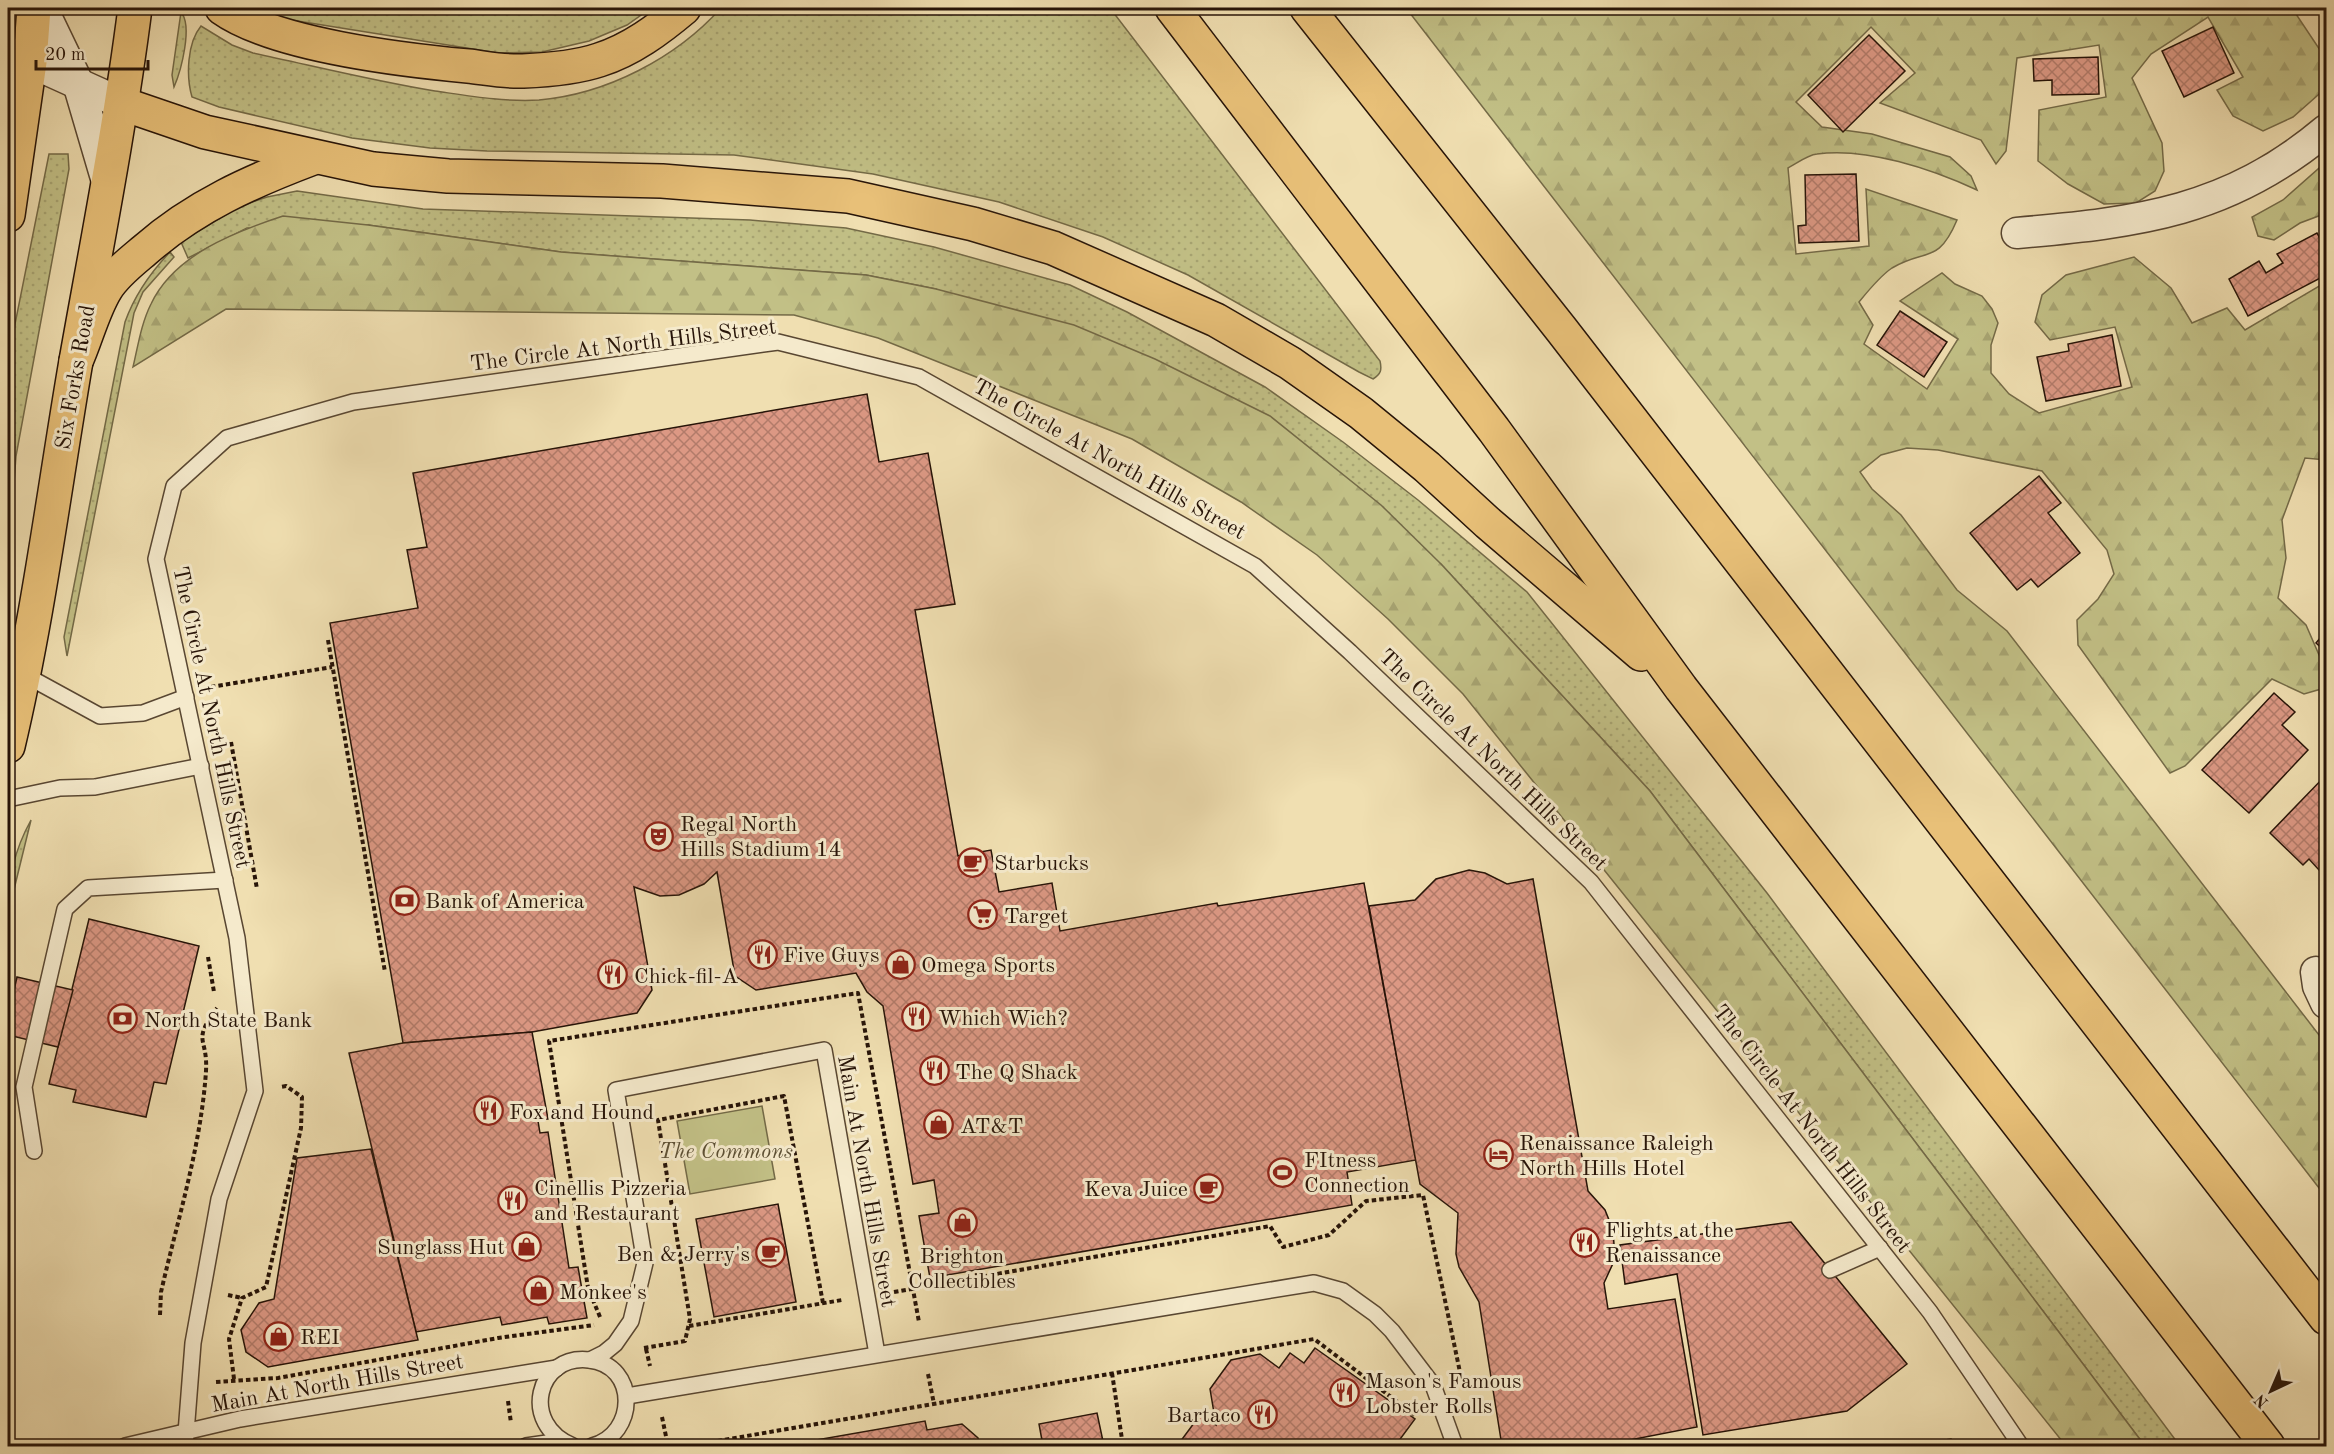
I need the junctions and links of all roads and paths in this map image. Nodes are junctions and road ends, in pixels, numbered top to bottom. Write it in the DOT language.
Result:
graph roads {
  1 [pos="34,8"];
  2 [pos="42,8"];
  3 [pos="135,8"];
  4 [pos="222,8"];
  5 [pos="684,8"];
  6 [pos="1172,8"];
  7 [pos="1307,8"];
  8 [pos="19,57"];
  9 [pos="78,83"];
  10 [pos="123,104"];
  11 [pos="2326,130"];
  12 [pos="313,158"];
  13 [pos="108,185"];
  14 [pos="8,215"];
  15 [pos="2017,233"];
  16 [pos="76,362"];
  17 [pos="328,640"];
  18 [pos="332,667"];
  19 [pos="24,675"];
  20 [pos="207,688"];
  21 [pos="1682,688"];
  22 [pos="186,697"];
  23 [pos="231,742"];
  24 [pos="8,746"];
  25 [pos="201,766"];
  26 [pos="8,799"];
  27 [pos="225,880"];
  28 [pos="258,892"];
  29 [pos="208,957"];
  30 [pos="385,972"];
  31 [pos="2316,972"];
  32 [pos="2326,1003"];
  33 [pos="255,1091"];
  34 [pos="34,1151"];
  35 [pos="1880,1248"];
  36 [pos="1830,1270"];
  37 [pos="914,1289"];
  38 [pos="160,1315"];
  39 [pos="2326,1318"];
  40 [pos="689,1326"];
  41 [pos="646,1349"];
  42 [pos="877,1354"];
  43 [pos="590,1360"];
  44 [pos="557,1368"];
  45 [pos="1112,1373"];
  46 [pos="627,1396"];
  47 [pos="1421,1420"];
  48 [pos="186,1439"];
  49 [pos="567,1444"];
  50 [pos="125,1446"];
  51 [pos="526,1446"];
  52 [pos="592,1446"];
  53 [pos="688,1446"];
  54 [pos="1123,1446"];
  55 [pos="1455,1446"];
  56 [pos="2021,1446"];
  57 [pos="2268,1446"];
  1 -- 8 [label="main road"];
  2 -- 9 [label="street"];
  3 -- 10 [label="main road, Six Forks Road"];
  4 -- 5 [label="main road"];
  6 -- 21 [label="main road"];
  7 -- 39 [label="main road"];
  8 -- 9 [label="street"];
  8 -- 14 [label="main road"];
  9 -- 10 [label="street"];
  9 -- 13 [label="street"];
  10 -- 12 [label="main road"];
  10 -- 13 [label="main road, Six Forks Road"];
  11 -- 15 [label="street"];
  12 -- 16 [label="main road"];
  12 -- 21 [label="main road"];
  13 -- 16 [label="main road, Six Forks Road"];
  16 -- 19 [label="main road, Six Forks Road"];
  17 -- 18 [label="path"];
  18 -- 20 [label="path"];
  18 -- 30 [label="path"];
  19 -- 22 [label="lane"];
  19 -- 24 [label="main road, Six Forks Road"];
  21 -- 57 [label="main road"];
  22 -- 25 [label="lane, The Circle At North Hills Street"];
  22 -- 35 [label="lane, The Circle At North Hills Street"];
  23 -- 28 [label="path"];
  25 -- 26 [label="lane"];
  25 -- 27 [label="lane, The Circle At North Hills Street"];
  27 -- 33 [label="lane, The Circle At North Hills Street"];
  27 -- 34 [label="lane"];
  29 -- 38 [label="path"];
  31 -- 32 [label="street"];
  33 -- 37 [label="path"];
  33 -- 48 [label="lane, The Circle At North Hills Street"];
  35 -- 36 [label="lane"];
  35 -- 56 [label="lane, The Circle At North Hills Street"];
  40 -- 40 [label="path"];
  40 -- 41 [label="path"];
  42 -- 43 [label="lane, Main At North Hills Street"];
  42 -- 46 [label="lane"];
  42 -- 55 [label="lane"];
  43 -- 44 [label="lane, Main At North Hills Street"];
  43 -- 46 [label="lane"];
  44 -- 48 [label="lane, Main At North Hills Street"];
  44 -- 49 [label="lane"];
  45 -- 47 [label="path"];
  45 -- 53 [label="path"];
  45 -- 54 [label="path"];
  46 -- 52 [label="lane"];
  48 -- 50 [label="lane, Main At North Hills Street"];
  49 -- 51 [label="lane"];
}
